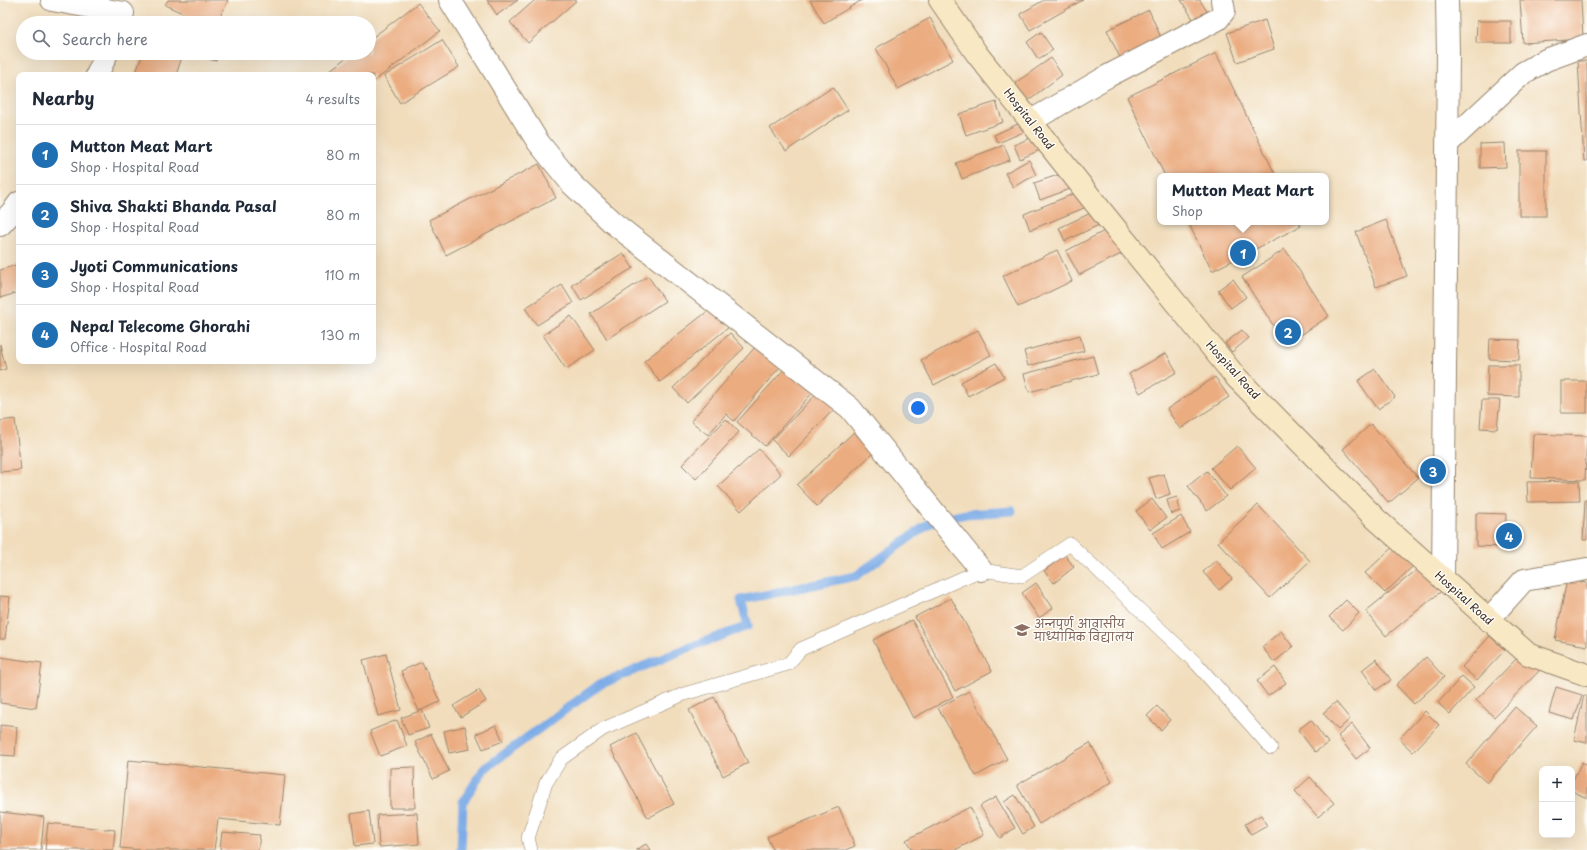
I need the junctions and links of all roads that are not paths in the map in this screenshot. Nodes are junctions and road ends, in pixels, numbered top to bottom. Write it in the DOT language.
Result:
graph roads {
  1 [pos="52,0"];
  2 [pos="450,0"];
  3 [pos="940,0"];
  4 [pos="1222,0"];
  5 [pos="1447,0"];
  6 [pos="124,12"];
  7 [pos="1587,45"];
  8 [pos="104,60"];
  9 [pos="98,72"];
  10 [pos="1030,121"];
  11 [pos="1448,143"];
  12 [pos="16,207"];
  13 [pos="0,225"];
  14 [pos="1587,569"];
  15 [pos="982,570"];
  16 [pos="1443,579"];
  17 [pos="1488,620"];
  18 [pos="1587,675"];
  19 [pos="1271,748"];
  20 [pos="531,850"];
  1 -- 6 [label="street"];
  2 -- 15 [label="street"];
  3 -- 10 [label="street, Hospital Road"];
  4 -- 10 [label="street"];
  5 -- 11 [label="street"];
  7 -- 11 [label="street"];
  8 -- 9 [label="street"];
  10 -- 16 [label="street, Hospital Road"];
  11 -- 16 [label="street"];
  12 -- 13 [label="street"];
  14 -- 17 [label="street"];
  15 -- 19 [label="lane"];
  15 -- 20 [label="lane"];
  16 -- 17 [label="street, Hospital Road"];
  17 -- 18 [label="street, Hospital Road"];
}
